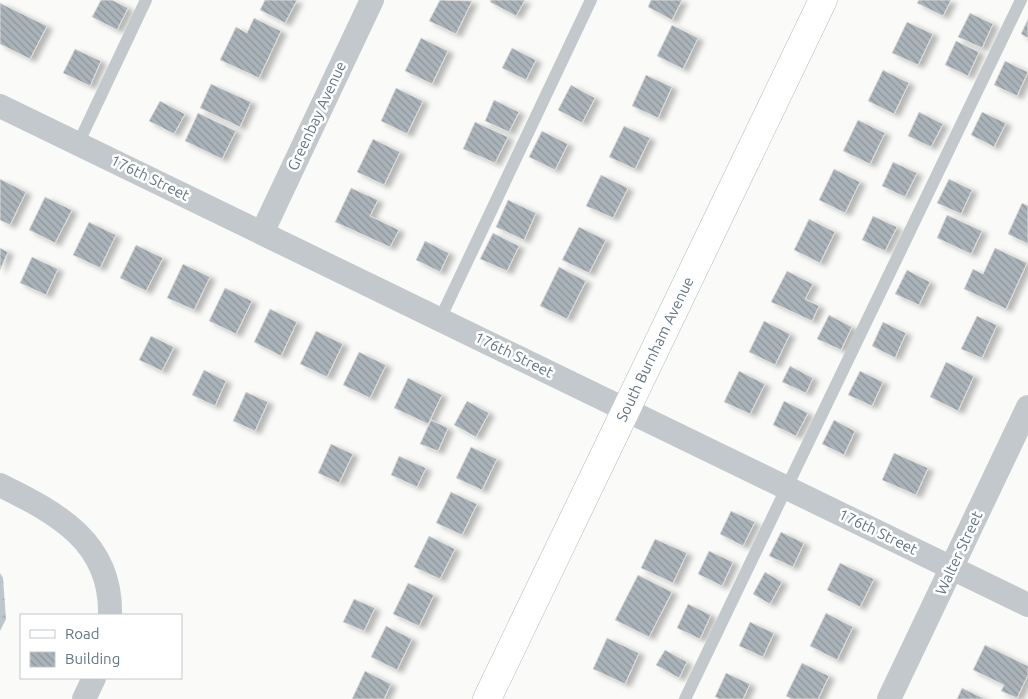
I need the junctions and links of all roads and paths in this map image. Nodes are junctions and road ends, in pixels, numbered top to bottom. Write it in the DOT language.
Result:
graph roads {
  1 [pos="146,0"];
  2 [pos="372,0"];
  3 [pos="591,0"];
  4 [pos="823,0"];
  5 [pos="1020,0"];
  6 [pos="0,106"];
  7 [pos="78,144"];
  8 [pos="262,233"];
  9 [pos="440,319"];
  10 [pos="1028,407"];
  11 [pos="626,409"];
  12 [pos="0,485"];
  13 [pos="787,488"];
  14 [pos="952,568"];
  15 [pos="1028,605"];
  16 [pos="110,614"];
  17 [pos="94,679"];
  18 [pos="84,699"];
  19 [pos="487,699"];
  20 [pos="685,699"];
  21 [pos="889,699"];
  1 -- 7 [label="lane"];
  2 -- 8 [label="street, Greenbay Avenue"];
  3 -- 9 [label="lane"];
  4 -- 11 [label="main road, South Burnham Avenue"];
  5 -- 13 [label="lane"];
  6 -- 7 [label="street, 176th Street"];
  7 -- 8 [label="street, 176th Street"];
  8 -- 9 [label="street, 176th Street"];
  9 -- 11 [label="street, 176th Street"];
  10 -- 14 [label="street, Walter Street"];
  11 -- 13 [label="street, 176th Street"];
  11 -- 19 [label="main road, South Burnham Avenue"];
  12 -- 16 [label="street"];
  13 -- 14 [label="street, 176th Street"];
  13 -- 20 [label="lane"];
  14 -- 15 [label="street, 176th Street"];
  14 -- 21 [label="street, Walter Street"];
  17 -- 18 [label="street"];
}
